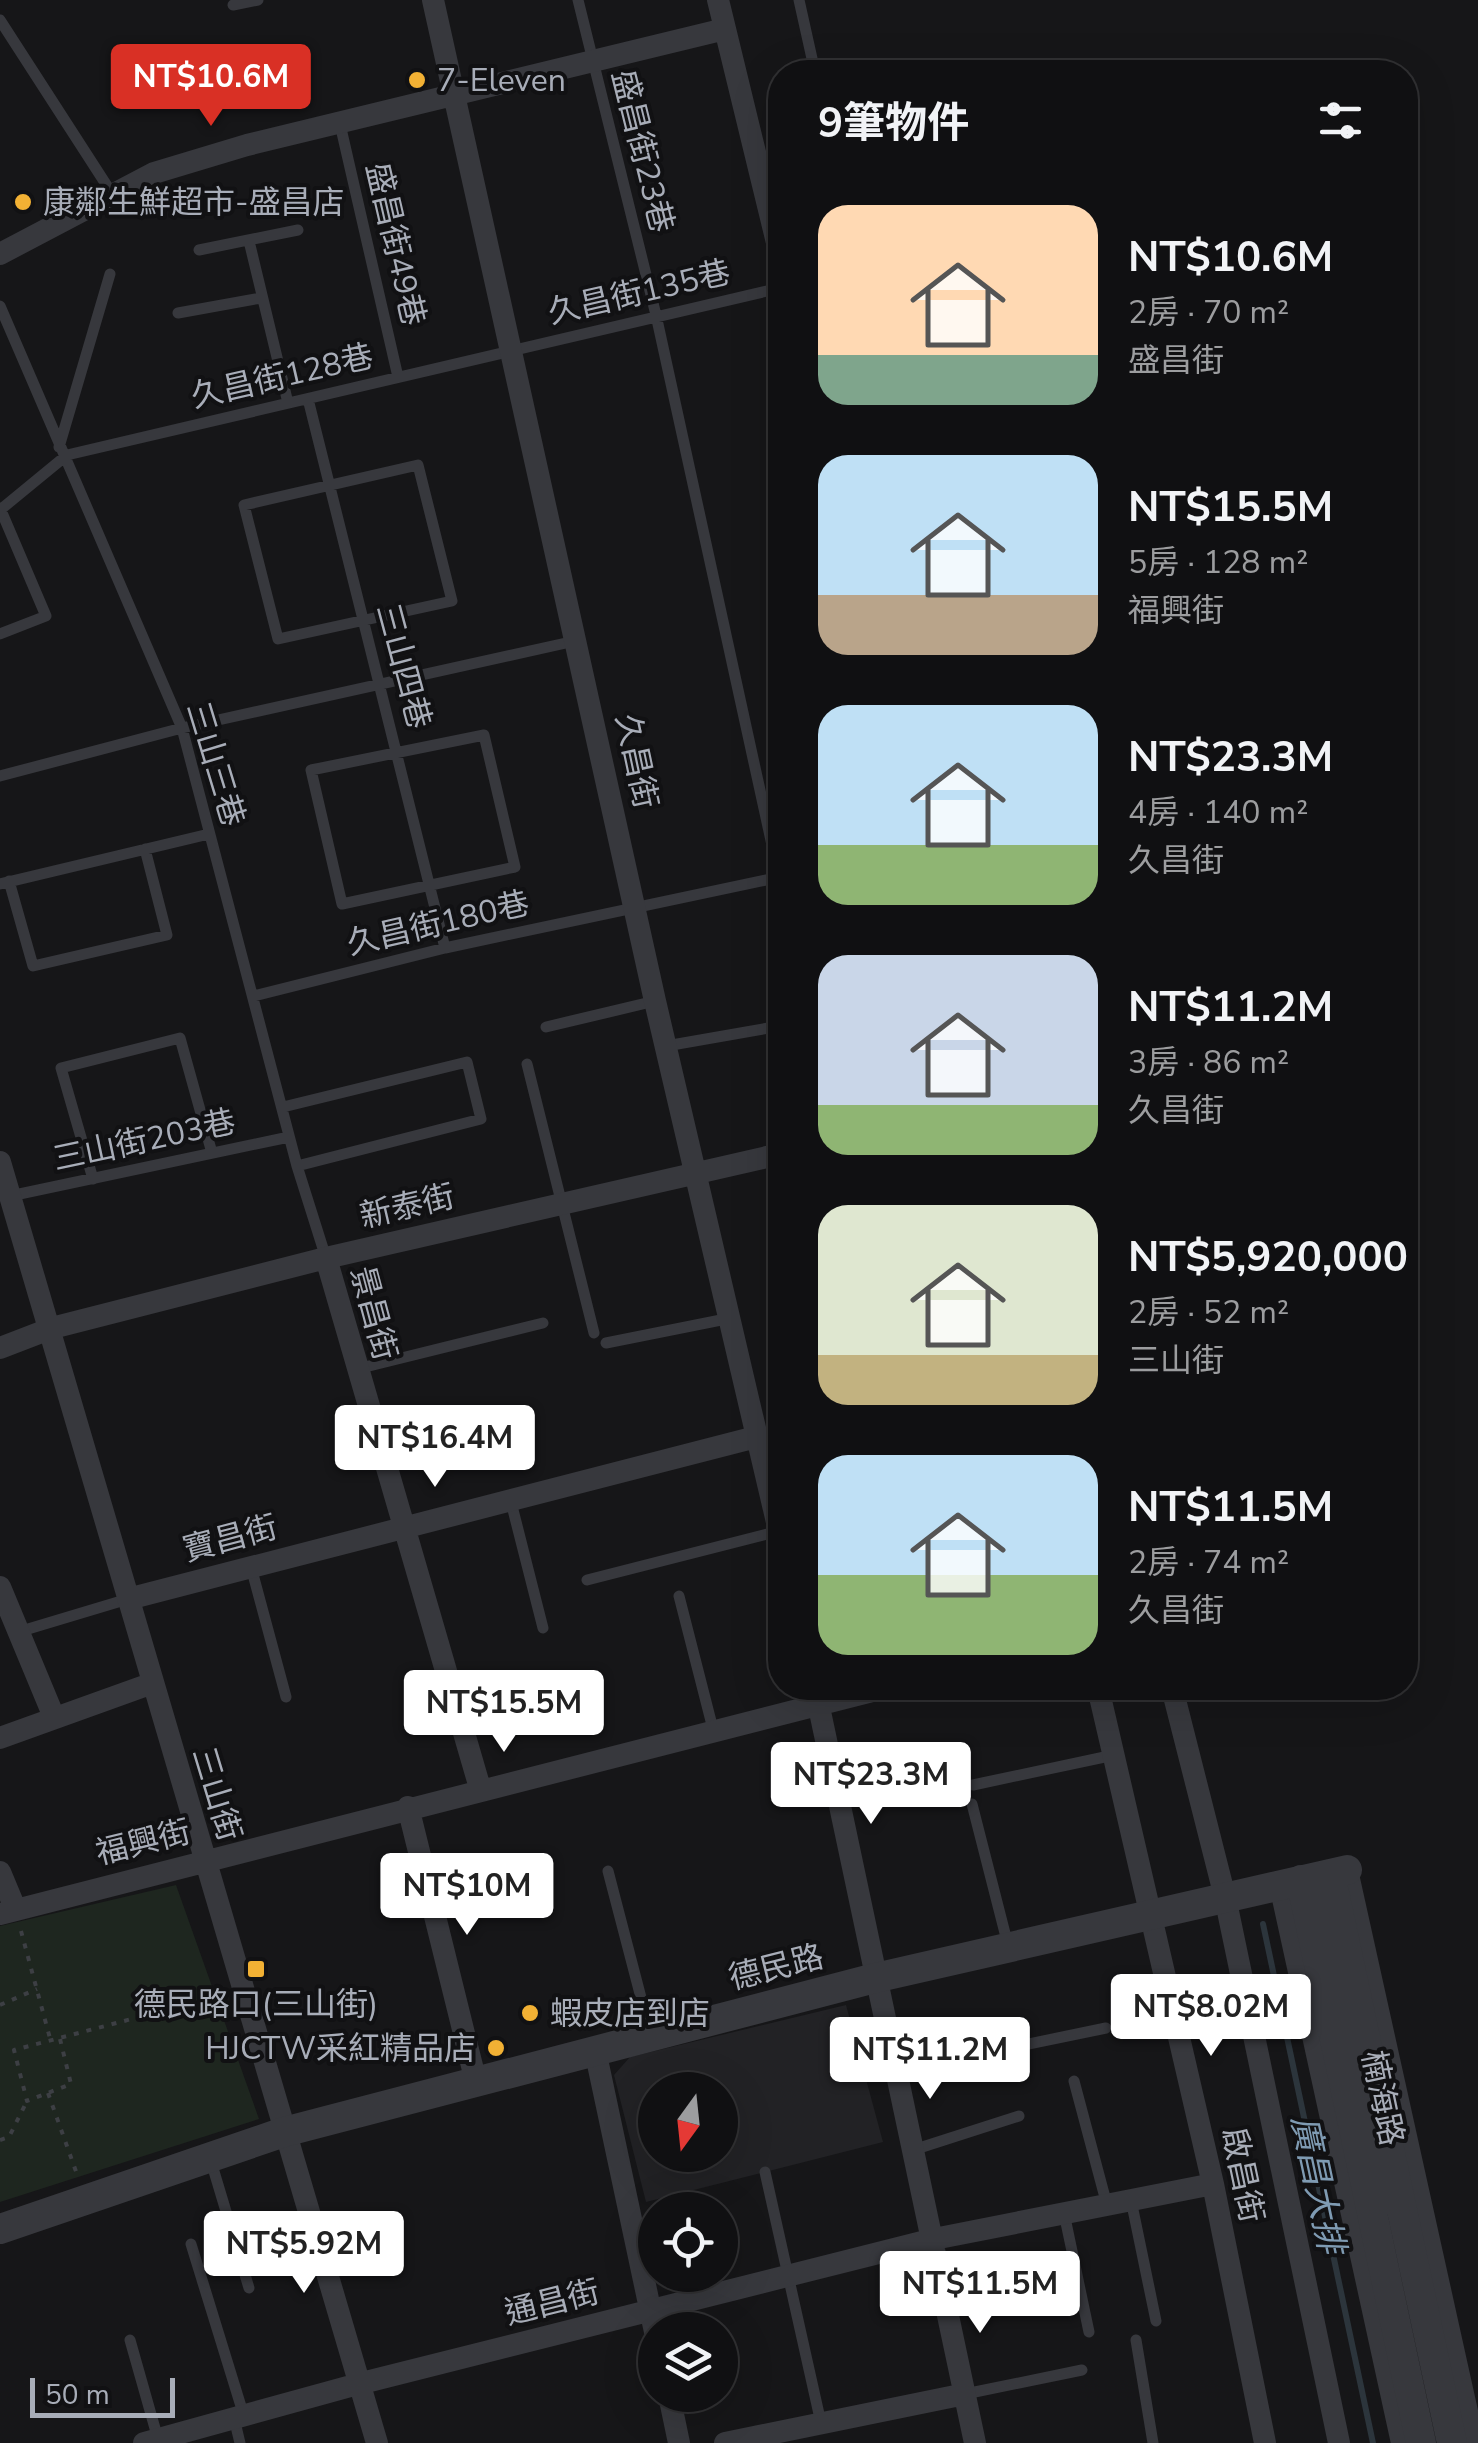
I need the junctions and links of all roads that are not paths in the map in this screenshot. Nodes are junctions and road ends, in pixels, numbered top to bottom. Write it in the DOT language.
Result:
graph roads {
  1 [pos="258,0"];
  2 [pos="433,0"];
  3 [pos="578,0"];
  4 [pos="718,0"];
  5 [pos="799,0"];
  6 [pos="233,5"];
  7 [pos="0,20"];
  8 [pos="725,29"];
  9 [pos="812,60"];
  10 [pos="592,61"];
  11 [pos="456,96"];
  12 [pos="340,124"];
  13 [pos="110,192"];
  14 [pos="768,206"];
  15 [pos="298,230"];
  16 [pos="249,241"];
  17 [pos="199,250"];
  18 [pos="0,254"];
  19 [pos="110,274"];
  20 [pos="768,291"];
  21 [pos="261,298"];
  22 [pos="0,306"];
  23 [pos="178,313"];
  24 [pos="656,315"];
  25 [pos="510,351"];
  26 [pos="398,377"];
  27 [pos="308,399"];
  28 [pos="288,403"];
  29 [pos="63,451"];
  30 [pos="329,485"];
  31 [pos="0,509"];
  32 [pos="363,620"];
  33 [pos="0,634"];
  34 [pos="578,640"];
  35 [pos="380,683"];
  36 [pos="182,728"];
  37 [pos="398,752"];
  38 [pos="0,776"];
  39 [pos="768,827"];
  40 [pos="209,834"];
  41 [pos="146,849"];
  42 [pos="768,879"];
  43 [pos="4,882"];
  44 [pos="431,886"];
  45 [pos="634,906"];
  46 [pos="445,948"];
  47 [pos="254,996"];
  48 [pos="655,1001"];
  49 [pos="546,1028"];
  50 [pos="768,1028"];
  51 [pos="666,1046"];
  52 [pos="526,1064"];
  53 [pos="283,1107"];
  54 [pos="290,1137"];
  55 [pos="212,1153"];
  56 [pos="768,1157"];
  57 [pos="0,1162"];
  58 [pos="297,1166"];
  59 [pos="696,1172"];
  60 [pos="93,1179"];
  61 [pos="5,1195"];
  62 [pos="563,1202"];
  63 [pos="326,1258"];
  64 [pos="731,1318"];
  65 [pos="542,1324"];
  66 [pos="52,1328"];
  67 [pos="594,1332"];
  68 [pos="606,1344"];
  69 [pos="0,1348"];
  70 [pos="355,1370"];
  71 [pos="756,1436"];
  72 [pos="768,1468"];
  73 [pos="510,1498"];
  74 [pos="405,1526"];
  75 [pos="768,1536"];
  76 [pos="251,1567"];
  77 [pos="587,1580"];
  78 [pos="0,1587"];
  79 [pos="679,1596"];
  80 [pos="128,1599"];
  81 [pos="543,1628"];
  82 [pos="18,1632"];
  83 [pos="150,1684"];
  84 [pos="286,1697"];
  85 [pos="802,1700"];
  86 [pos="818,1700"];
  87 [pos="1101,1700"];
  88 [pos="1175,1700"];
  89 [pos="54,1717"];
  90 [pos="713,1729"];
  91 [pos="0,1738"];
  92 [pos="1114,1754"];
  93 [pos="974,1785"];
  94 [pos="480,1788"];
  95 [pos="972,1804"];
  96 [pos="408,1808"];
  97 [pos="204,1860"];
  98 [pos="608,1870"];
  99 [pos="0,1872"];
  100 [pos="1315,1877"];
  101 [pos="1224,1897"];
  102 [pos="7,1911"];
  103 [pos="1152,1914"];
  104 [pos="1008,1948"];
  105 [pos="875,1978"];
  106 [pos="1106,2028"];
  107 [pos="651,2036"];
  108 [pos="595,2050"];
  109 [pos="897,2071"];
  110 [pos="1074,2080"];
  111 [pos="476,2082"];
  112 [pos="1018,2116"];
  113 [pos="284,2132"];
  114 [pos="913,2150"];
  115 [pos="210,2158"];
  116 [pos="765,2172"];
  117 [pos="1213,2184"];
  118 [pos="1131,2200"];
  119 [pos="1107,2205"];
  120 [pos="1064,2214"];
  121 [pos="0,2229"];
  122 [pos="934,2239"];
  123 [pos="191,2244"];
  124 [pos="789,2276"];
  125 [pos="250,2288"];
  126 [pos="651,2312"];
  127 [pos="680,2312"];
  128 [pos="1156,2321"];
  129 [pos="1437,2322"];
  130 [pos="638,2324"];
  131 [pos="1090,2332"];
  132 [pos="1388,2332"];
  133 [pos="130,2340"];
  134 [pos="1136,2340"];
  135 [pos="1082,2370"];
  136 [pos="358,2384"];
  137 [pos="965,2394"];
  138 [pos="673,2412"];
  139 [pos="239,2417"];
  140 [pos="822,2423"];
  141 [pos="151,2441"];
  142 [pos="240,2443"];
  143 [pos="377,2443"];
  144 [pos="679,2443"];
  145 [pos="725,2443"];
  146 [pos="975,2443"];
  147 [pos="1154,2443"];
  148 [pos="1264,2443"];
  149 [pos="1338,2443"];
  150 [pos="1402,2443"];
  151 [pos="1421,2443"];
  152 [pos="1452,2443"];
  153 [pos="1474,2443"];
  1 -- 6 [label="lane"];
  2 -- 11 [label="street, 久昌街"];
  3 -- 10 [label="lane, 盛昌街23巷"];
  4 -- 8 [label="street"];
  5 -- 9 [label="lane"];
  7 -- 13 [label="lane"];
  8 -- 10 [label="street"];
  8 -- 14 [label="street"];
  10 -- 11 [label="street"];
  10 -- 24 [label="lane, 盛昌街23巷"];
  11 -- 12 [label="street"];
  11 -- 25 [label="street, 久昌街"];
  12 -- 13 [label="street"];
  12 -- 26 [label="lane, 盛昌街49巷"];
  13 -- 18 [label="street"];
  15 -- 16 [label="lane"];
  16 -- 17 [label="lane"];
  16 -- 21 [label="lane"];
  19 -- 29 [label="lane"];
  20 -- 24 [label="lane, 久昌街135巷"];
  21 -- 23 [label="lane"];
  21 -- 28 [label="lane"];
  22 -- 29 [label="lane, 三山三巷"];
  24 -- 25 [label="lane, 久昌街135巷"];
  24 -- 39 [label="lane, 盛昌街23巷"];
  25 -- 26 [label="lane, 久昌街128巷"];
  25 -- 34 [label="street, 久昌街"];
  26 -- 27 [label="lane, 久昌街128巷"];
  27 -- 28 [label="lane, 久昌街128巷"];
  27 -- 30 [label="lane, 三山四巷"];
  28 -- 29 [label="lane, 久昌街128巷"];
  29 -- 31 [label="lane"];
  29 -- 36 [label="lane, 三山三巷"];
  30 -- 32 [label="lane, 三山四巷"];
  30 -- 32 [label="lane"];
  30 -- 32 [label="lane"];
  31 -- 33 [label="lane"];
  32 -- 35 [label="lane, 三山四巷"];
  34 -- 35 [label="lane"];
  34 -- 45 [label="street, 久昌街"];
  35 -- 36 [label="lane"];
  35 -- 37 [label="lane, 三山四巷"];
  36 -- 38 [label="lane"];
  36 -- 40 [label="lane, 三山三巷"];
  37 -- 44 [label="lane, 三山四巷"];
  37 -- 44 [label="lane"];
  37 -- 44 [label="lane"];
  40 -- 41 [label="lane"];
  40 -- 47 [label="lane, 三山三巷"];
  41 -- 43 [label="lane"];
  41 -- 43 [label="lane"];
  42 -- 45 [label="lane, 久昌街180巷"];
  44 -- 46 [label="lane, 三山四巷"];
  45 -- 46 [label="lane, 久昌街180巷"];
  45 -- 48 [label="street, 久昌街"];
  46 -- 47 [label="lane, 久昌街180巷"];
  47 -- 53 [label="lane, 三山三巷"];
  48 -- 49 [label="lane"];
  48 -- 51 [label="street, 久昌街"];
  50 -- 51 [label="lane"];
  51 -- 59 [label="street, 久昌街"];
  52 -- 62 [label="lane"];
  53 -- 54 [label="lane, 三山三巷"];
  53 -- 58 [label="lane"];
  54 -- 55 [label="lane, 三山街203巷"];
  54 -- 58 [label="lane, 三山三巷"];
  55 -- 60 [label="lane, 三山街203巷"];
  55 -- 60 [label="lane"];
  56 -- 59 [label="street, 新泰街"];
  57 -- 61 [label="street, 三山街"];
  58 -- 63 [label="lane, 三山三巷"];
  59 -- 62 [label="street, 新泰街"];
  59 -- 64 [label="street, 久昌街"];
  60 -- 61 [label="lane, 三山街203巷"];
  61 -- 66 [label="street, 三山街"];
  62 -- 63 [label="street, 新泰街"];
  62 -- 67 [label="lane"];
  63 -- 66 [label="street, 新泰街"];
  63 -- 70 [label="street, 景昌街"];
  64 -- 68 [label="lane"];
  64 -- 71 [label="street, 久昌街"];
  65 -- 70 [label="lane"];
  66 -- 69 [label="street, 新泰街"];
  66 -- 80 [label="street, 三山街"];
  70 -- 74 [label="street, 景昌街"];
  71 -- 72 [label="street, 久昌街"];
  71 -- 73 [label="street, 寶昌街"];
  73 -- 74 [label="street, 寶昌街"];
  73 -- 81 [label="lane"];
  74 -- 76 [label="street, 寶昌街"];
  74 -- 94 [label="street, 景昌街"];
  75 -- 77 [label="lane"];
  76 -- 80 [label="street, 寶昌街"];
  76 -- 84 [label="lane"];
  78 -- 82 [label="street"];
  79 -- 90 [label="lane"];
  80 -- 82 [label="lane"];
  80 -- 83 [label="street, 三山街"];
  82 -- 89 [label="street"];
  83 -- 89 [label="street"];
  83 -- 97 [label="street, 三山街"];
  85 -- 90 [label="street, 福興街"];
  86 -- 105 [label="street"];
  87 -- 92 [label="street, 啟昌街"];
  88 -- 101 [label="street"];
  89 -- 91 [label="street"];
  90 -- 94 [label="street, 福興街"];
  92 -- 93 [label="lane"];
  92 -- 103 [label="street, 啟昌街"];
  94 -- 96 [label="street, 福興街"];
  95 -- 104 [label="lane"];
  96 -- 97 [label="street, 福興街"];
  96 -- 111 [label="street"];
  97 -- 102 [label="street, 福興街"];
  97 -- 113 [label="street, 三山街"];
  98 -- 107 [label="lane"];
  99 -- 102 [label="street"];
  100 -- 101 [label="street, 德民路"];
  100 -- 129 [label="street, 楠海路"];
  100 -- 132 [label="street, 楠海路"];
  101 -- 103 [label="street, 德民路"];
  101 -- 149 [label="street"];
  103 -- 104 [label="street, 德民路"];
  103 -- 117 [label="street, 啟昌街"];
  104 -- 105 [label="street, 德民路"];
  105 -- 107 [label="street, 德民路"];
  105 -- 109 [label="street"];
  106 -- 109 [label="lane"];
  107 -- 108 [label="street, 德民路"];
  108 -- 111 [label="street, 德民路"];
  108 -- 126 [label="street"];
  109 -- 114 [label="street"];
  110 -- 119 [label="lane"];
  111 -- 113 [label="street, 德民路"];
  112 -- 114 [label="lane"];
  113 -- 115 [label="street, 德民路"];
  113 -- 136 [label="street, 三山街"];
  114 -- 122 [label="street"];
  115 -- 121 [label="street, 德民路"];
  115 -- 125 [label="lane"];
  116 -- 124 [label="lane"];
  117 -- 118 [label="street, 通昌街"];
  117 -- 148 [label="street, 啟昌街"];
  118 -- 119 [label="street, 通昌街"];
  118 -- 128 [label="lane"];
  119 -- 120 [label="street, 通昌街"];
  120 -- 122 [label="street, 通昌街"];
  120 -- 131 [label="lane"];
  122 -- 124 [label="street, 通昌街"];
  122 -- 137 [label="street"];
  123 -- 139 [label="lane"];
  124 -- 127 [label="street, 通昌街"];
  124 -- 140 [label="lane"];
  129 -- 152 [label="street, 楠海路"];
  129 -- 153 [label="street"];
  130 -- 136 [label="street, 通昌街"];
  132 -- 150 [label="street"];
  132 -- 151 [label="street, 楠海路"];
  133 -- 141 [label="lane"];
  134 -- 147 [label="lane"];
  135 -- 137 [label="lane"];
  136 -- 139 [label="street, 通昌街"];
  136 -- 143 [label="street, 三山街"];
  137 -- 140 [label="street"];
  137 -- 146 [label="street"];
  138 -- 144 [label="street"];
  139 -- 141 [label="street, 通昌街"];
  139 -- 142 [label="lane"];
  140 -- 145 [label="street"];
}
